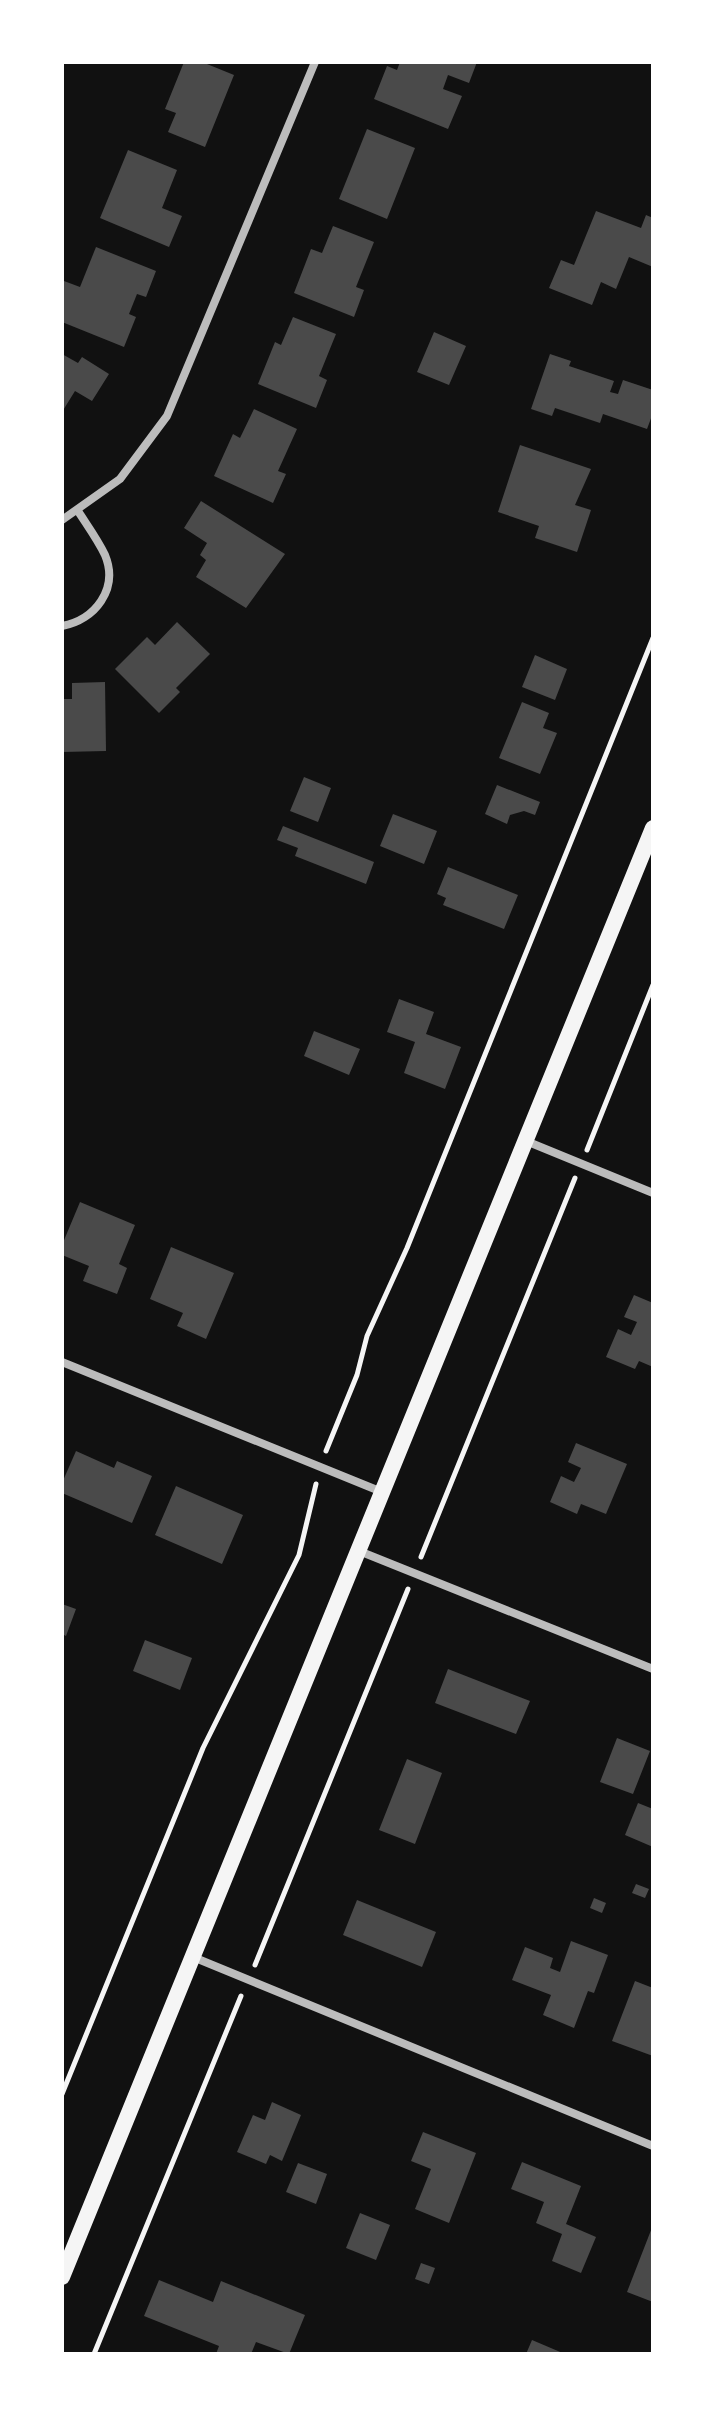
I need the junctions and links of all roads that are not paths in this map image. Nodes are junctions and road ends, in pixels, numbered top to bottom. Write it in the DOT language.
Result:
graph roads {
  1 [pos="315,62"];
  2 [pos="78,511"];
  3 [pos="62,520"];
  4 [pos="62,626"];
  5 [pos="653,828"];
  6 [pos="526,1140"];
  7 [pos="653,1193"];
  8 [pos="62,1362"];
  9 [pos="382,1492"];
  10 [pos="359,1551"];
  11 [pos="653,1669"];
  12 [pos="193,1957"];
  13 [pos="653,2146"];
  14 [pos="62,2277"];
  1 -- 2 [label="street"];
  2 -- 3 [label="street"];
  2 -- 4 [label="street"];
  5 -- 6 [label="main road"];
  6 -- 7 [label="street"];
  6 -- 9 [label="main road"];
  8 -- 9 [label="street"];
  9 -- 10 [label="main road"];
  10 -- 11 [label="street"];
  10 -- 12 [label="main road"];
  12 -- 13 [label="street"];
  12 -- 14 [label="main road"];
}
